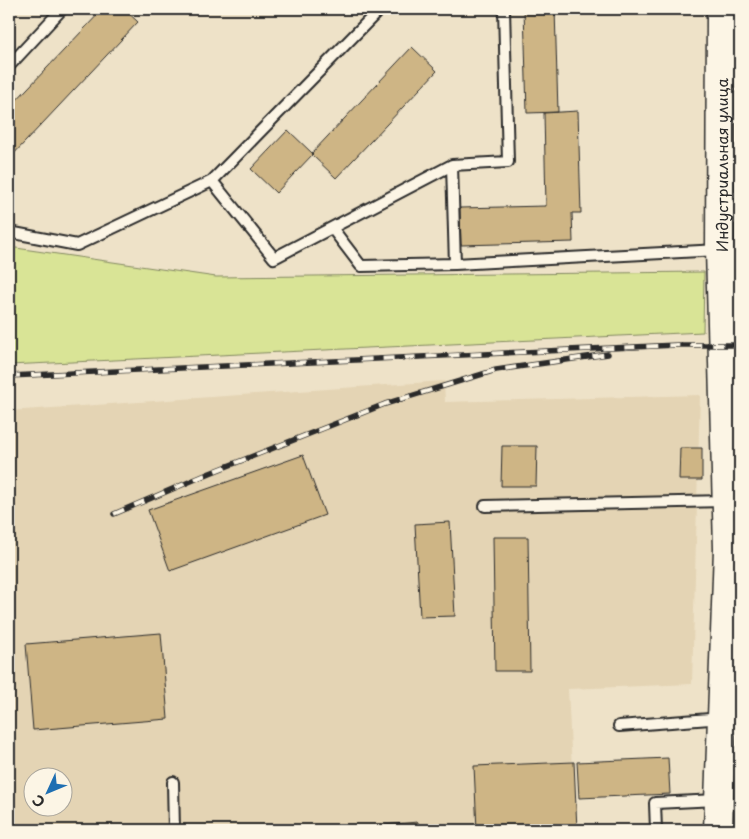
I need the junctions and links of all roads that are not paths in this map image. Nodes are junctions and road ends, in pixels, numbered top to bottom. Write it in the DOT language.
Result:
graph roads {
  1 [pos="62,9"];
  2 [pos="380,9"];
  3 [pos="504,9"];
  4 [pos="721,9"];
  5 [pos="9,66"];
  6 [pos="452,166"];
  7 [pos="212,181"];
  8 [pos="332,228"];
  9 [pos="9,232"];
  10 [pos="720,250"];
  11 [pos="455,264"];
  12 [pos="727,501"];
  13 [pos="485,506"];
  14 [pos="734,548"];
  15 [pos="732,719"];
  16 [pos="619,726"];
  17 [pos="173,782"];
  18 [pos="718,800"];
  19 [pos="174,830"];
  20 [pos="656,830"];
  21 [pos="718,830"];
  1 -- 5 [label="lane"];
  2 -- 7 [label="lane"];
  3 -- 6 [label="lane"];
  4 -- 10 [label="main road, Индустриальная улица"];
  6 -- 8 [label="lane"];
  6 -- 11 [label="lane"];
  7 -- 8 [label="lane"];
  7 -- 9 [label="lane"];
  8 -- 11 [label="lane"];
  10 -- 11 [label="lane"];
  10 -- 12 [label="main road, Индустриальная улица"];
  12 -- 13 [label="lane"];
  12 -- 14 [label="main road, Индустриальная улица"];
  14 -- 15 [label="main road, Индустриальная улица"];
  15 -- 16 [label="lane"];
  15 -- 18 [label="main road, Индустриальная улица"];
  17 -- 19 [label="lane"];
  18 -- 20 [label="lane"];
  18 -- 21 [label="main road, Индустриальная улица"];
}
